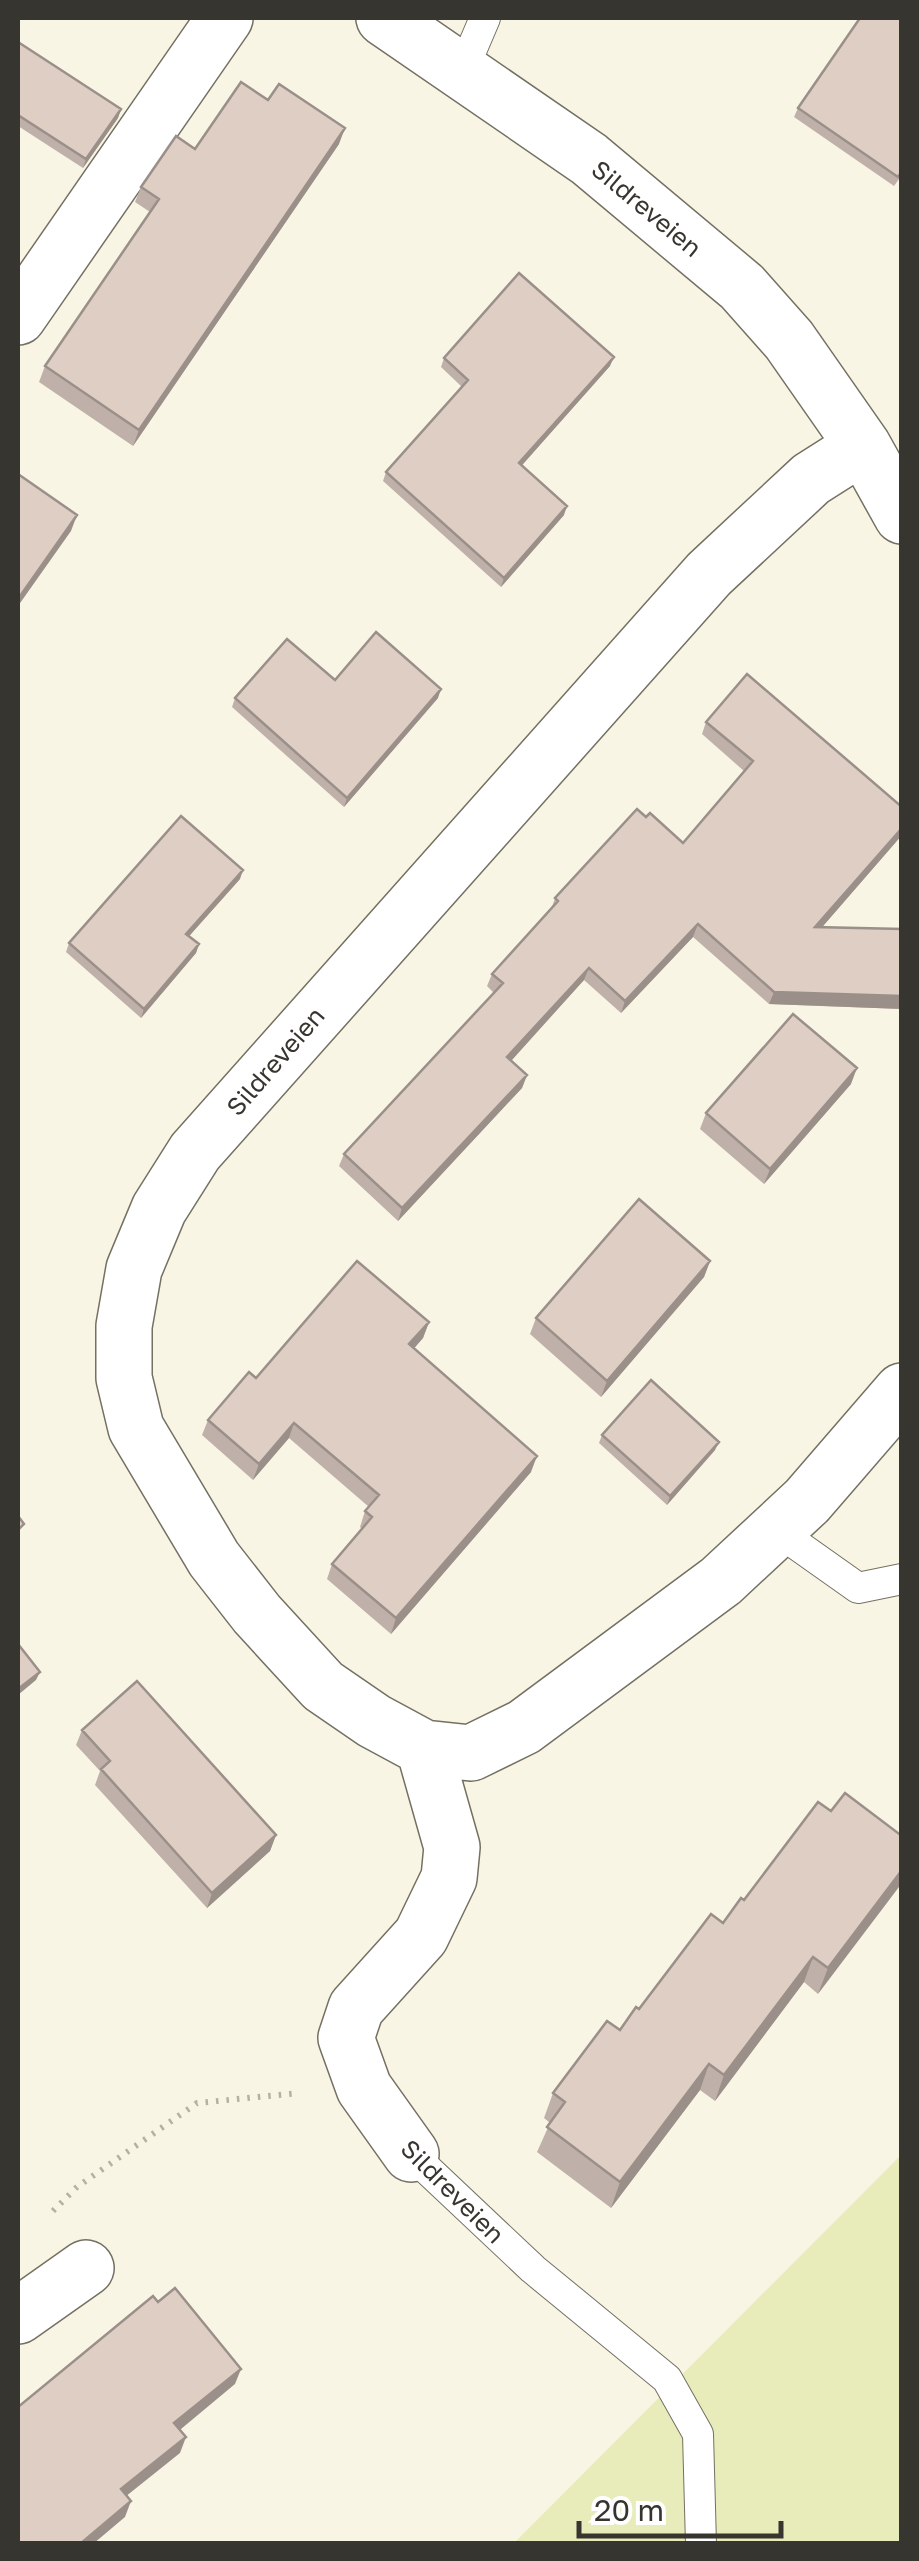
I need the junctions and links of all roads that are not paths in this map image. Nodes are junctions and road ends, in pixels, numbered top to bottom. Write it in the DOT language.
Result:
graph roads {
  1 [pos="225,18"];
  2 [pos="384,18"];
  3 [pos="485,18"];
  4 [pos="462,72"];
  5 [pos="18,316"];
  6 [pos="863,446"];
  7 [pos="902,516"];
  8 [pos="902,1391"];
  9 [pos="776,1530"];
  10 [pos="902,1579"];
  11 [pos="424,1748"];
  12 [pos="410,2154"];
  13 [pos="86,2268"];
  14 [pos="18,2316"];
  15 [pos="701,2544"];
  1 -- 5 [label="street"];
  2 -- 4 [label="street, Sildreveien"];
  3 -- 4 [label="lane"];
  4 -- 6 [label="street, Sildreveien"];
  6 -- 7 [label="street, Sildreveien"];
  6 -- 11 [label="street, Sildreveien"];
  8 -- 9 [label="street, Sildreveien"];
  9 -- 10 [label="lane"];
  9 -- 11 [label="street, Sildreveien"];
  11 -- 12 [label="street, Sildreveien"];
  12 -- 15 [label="lane, Sildreveien"];
  13 -- 14 [label="street"];
}
